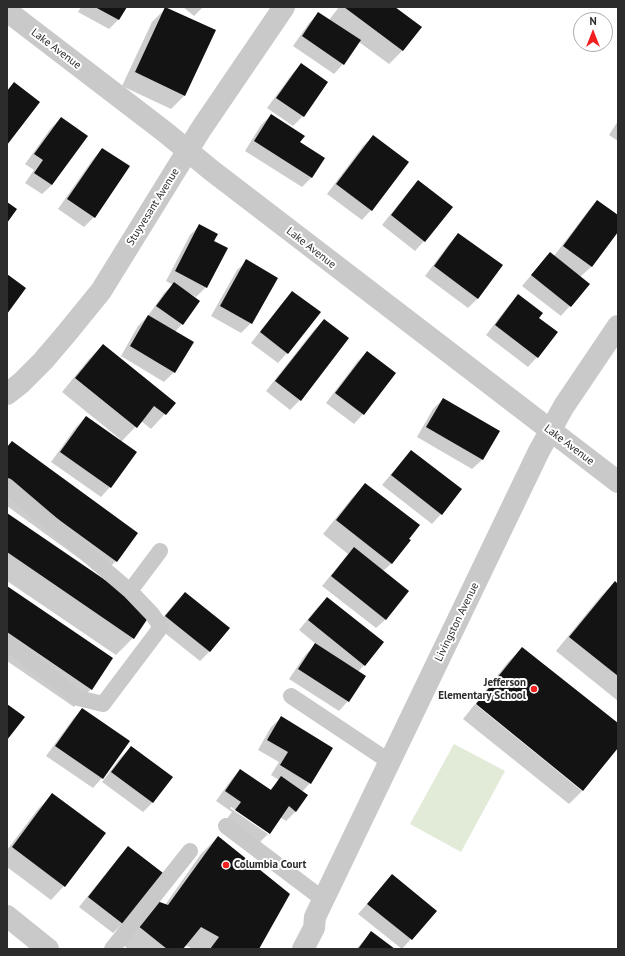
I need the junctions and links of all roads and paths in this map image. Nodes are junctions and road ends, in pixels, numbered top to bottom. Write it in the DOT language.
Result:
graph roads {
  1 [pos="284,7"];
  2 [pos="7,11"];
  3 [pos="189,151"];
  4 [pos="618,326"];
  5 [pos="7,394"];
  6 [pos="550,431"];
  7 [pos="618,482"];
  8 [pos="7,486"];
  9 [pos="160,551"];
  10 [pos="130,591"];
  11 [pos="7,643"];
  12 [pos="292,696"];
  13 [pos="390,762"];
  14 [pos="226,826"];
  15 [pos="190,851"];
  16 [pos="324,900"];
  17 [pos="7,916"];
  18 [pos="48,949"];
  19 [pos="112,949"];
  20 [pos="303,949"];
  1 -- 3 [label="street, Stuyvesant Avenue"];
  2 -- 3 [label="street, Lake Avenue"];
  3 -- 5 [label="street, Stuyvesant Avenue"];
  3 -- 6 [label="street, Lake Avenue"];
  4 -- 6 [label="street, Livingston Avenue"];
  6 -- 7 [label="street, Lake Avenue"];
  6 -- 13 [label="street, Livingston Avenue"];
  8 -- 10 [label="lane"];
  9 -- 10 [label="lane"];
  10 -- 11 [label="lane"];
  12 -- 13 [label="lane"];
  13 -- 16 [label="street, Livingston Avenue"];
  14 -- 16 [label="lane"];
  15 -- 19 [label="lane"];
  16 -- 20 [label="street, Livingston Avenue"];
  17 -- 18 [label="street"];
}
